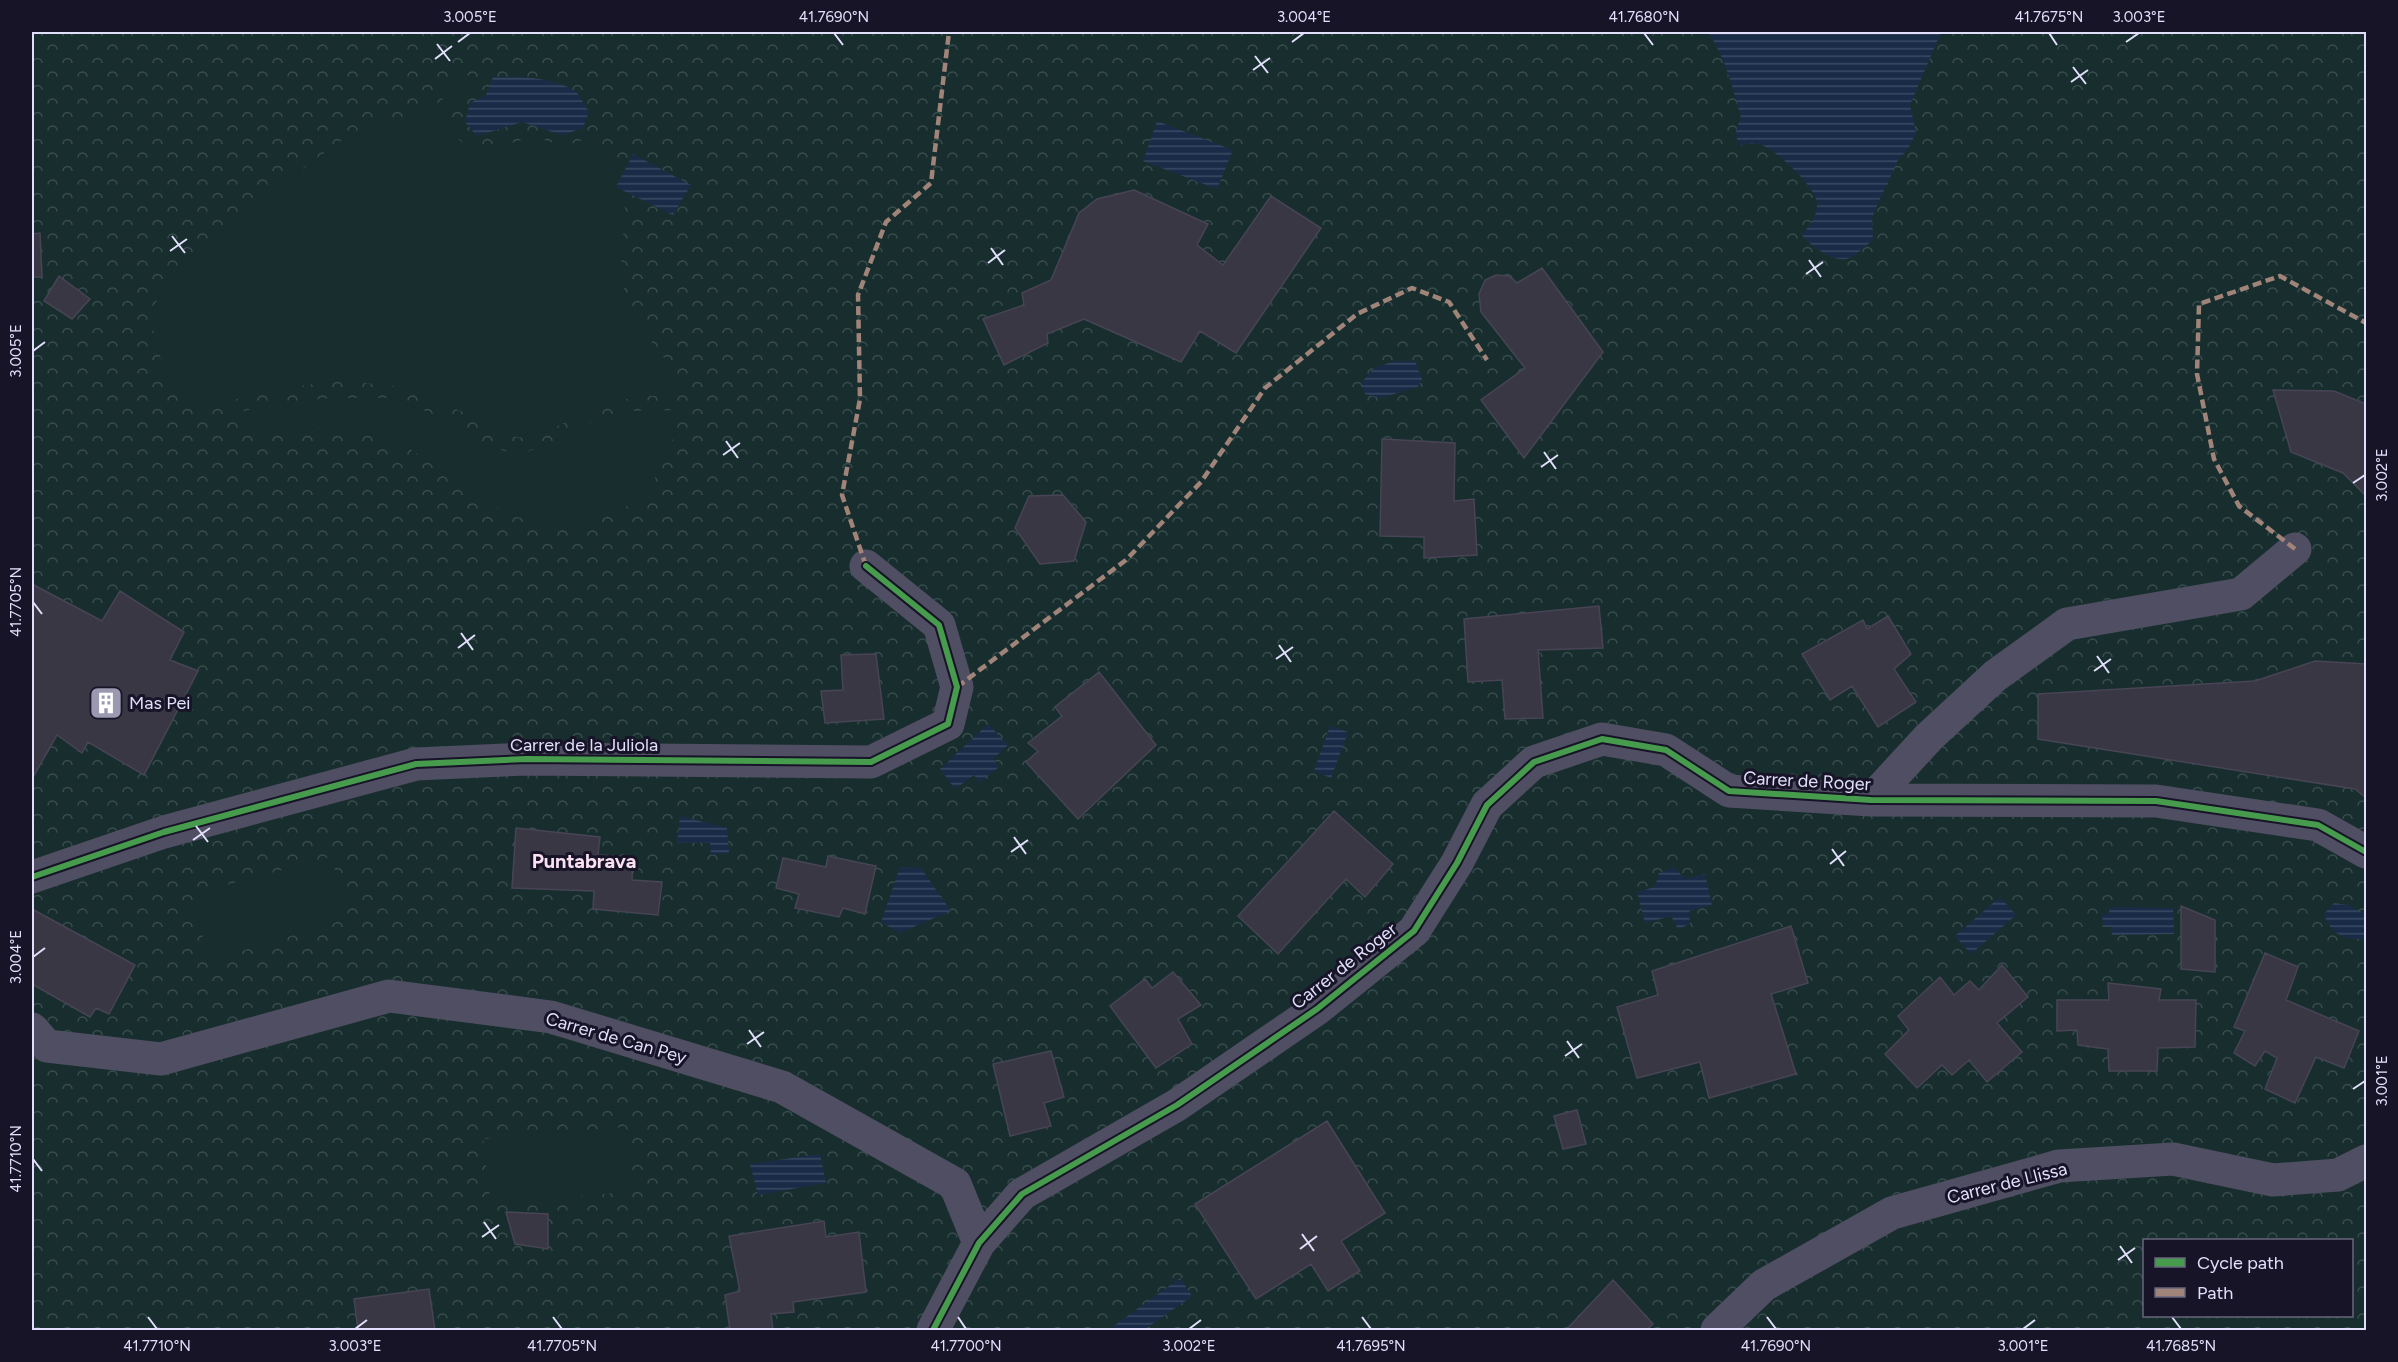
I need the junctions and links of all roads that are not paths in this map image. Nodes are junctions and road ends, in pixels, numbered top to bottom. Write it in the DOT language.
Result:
graph roads {
  1 [pos="2295,549"];
  2 [pos="866,566"];
  3 [pos="1871,800"];
  4 [pos="2367,852"];
  5 [pos="32,877"];
  6 [pos="32,1029"];
  7 [pos="2367,1161"];
  8 [pos="979,1243"];
  9 [pos="933,1330"];
  10 [pos="1717,1330"];
  1 -- 3 [label="street, Carrer de Roger"];
  2 -- 5 [label="street, Carrer de la Juliola"];
  3 -- 4 [label="street, Carrer de Roger"];
  3 -- 8 [label="street, Carrer de Roger"];
  6 -- 8 [label="street, Carrer de Can Pey"];
  7 -- 10 [label="street, Carrer de Llissa"];
  8 -- 9 [label="street"];
}
